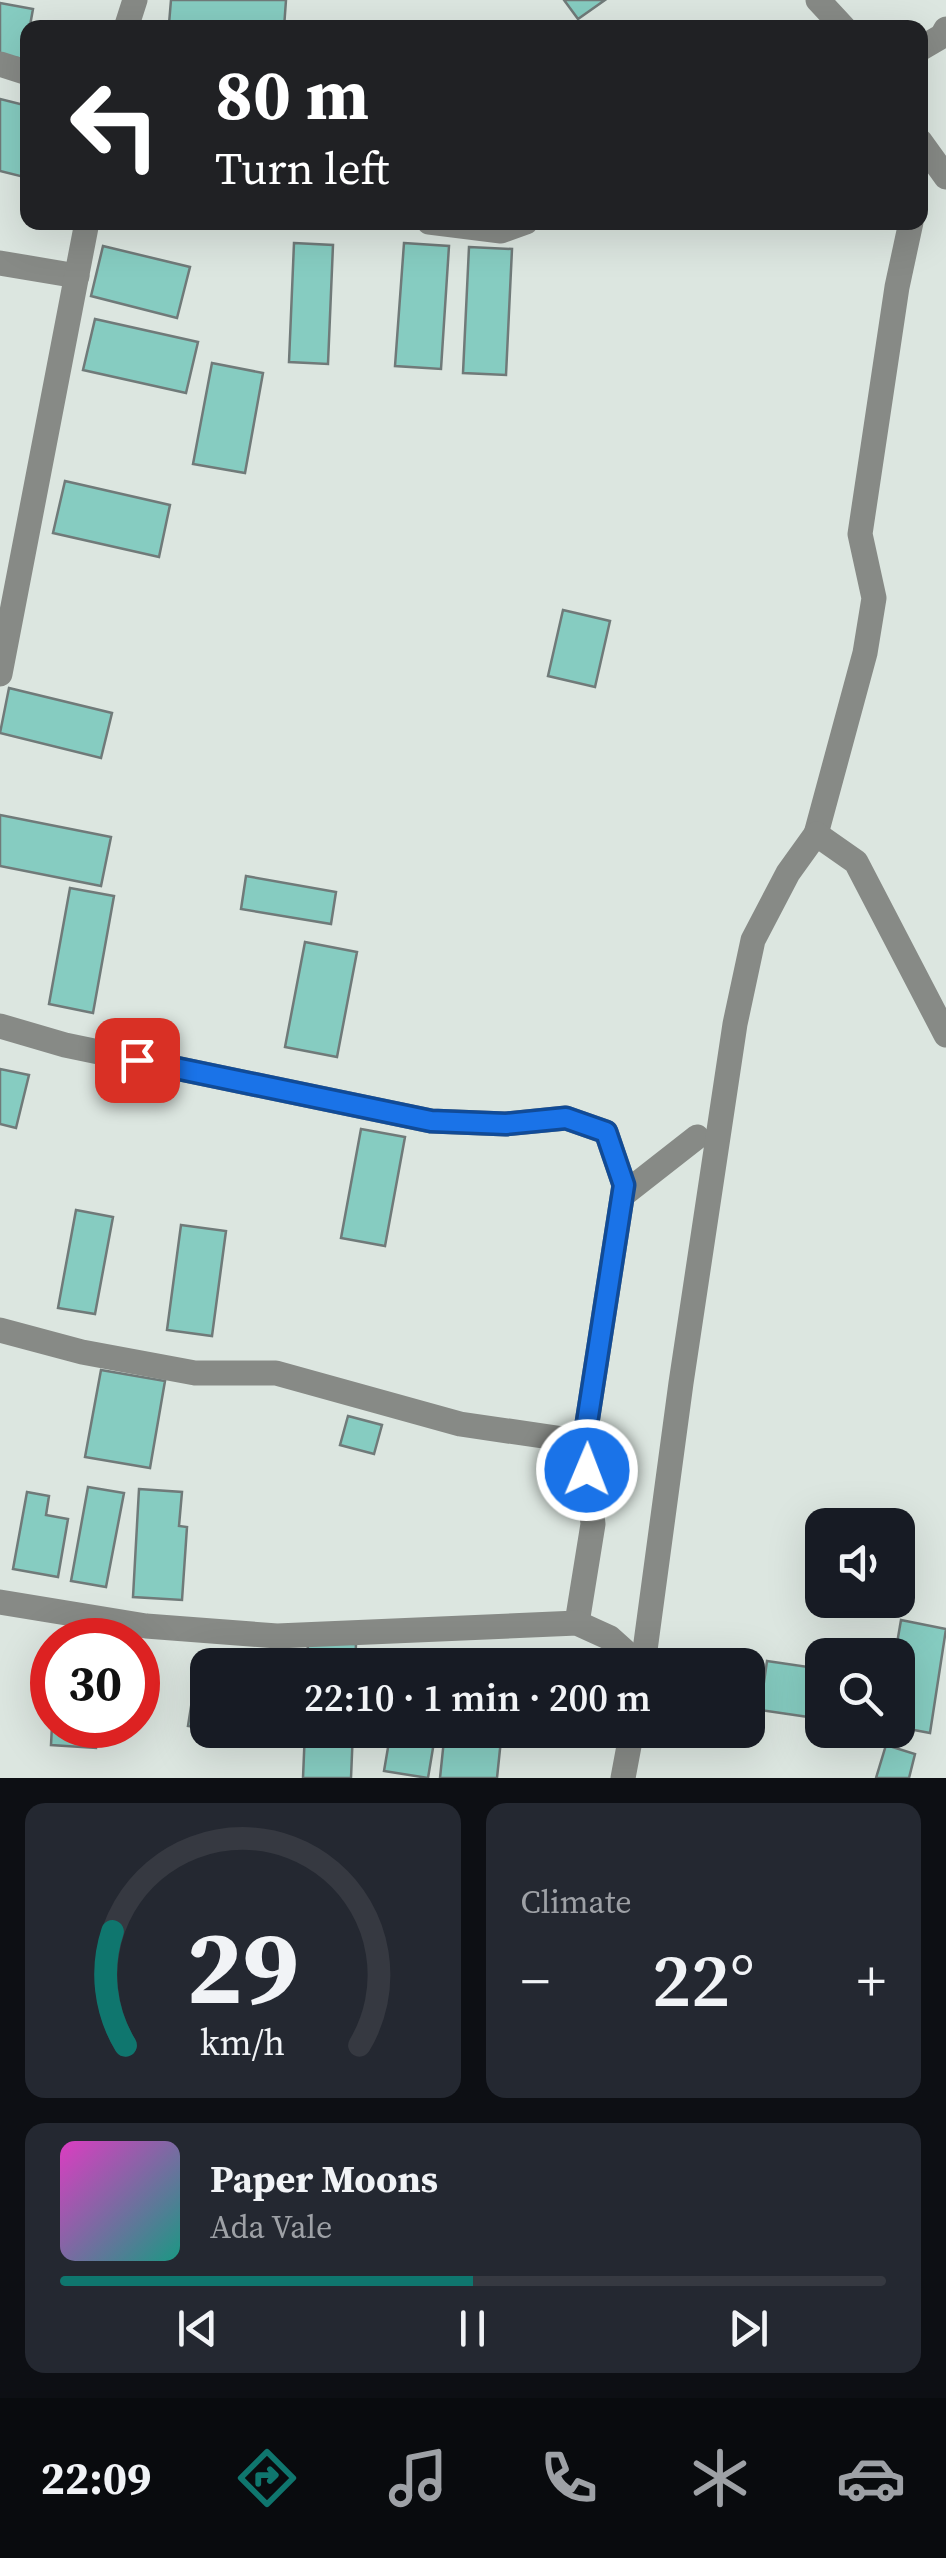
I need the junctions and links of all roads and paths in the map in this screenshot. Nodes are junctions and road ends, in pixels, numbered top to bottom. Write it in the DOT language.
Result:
graph roads {
  1 [pos="818,0"];
  2 [pos="837,20"];
  3 [pos="928,153"];
  4 [pos="946,177"];
  5 [pos="86,230"];
  6 [pos="908,230"];
  7 [pos="0,263"];
  8 [pos="77,276"];
  9 [pos="0,674"];
  10 [pos="816,834"];
  11 [pos="0,1026"];
  12 [pos="946,1035"];
  13 [pos="697,1137"];
  14 [pos="624,1185"];
  15 [pos="0,1330"];
  16 [pos="584,1442"];
  17 [pos="0,1602"];
  18 [pos="578,1623"];
  19 [pos="622,1648"];
  20 [pos="644,1648"];
  21 [pos="629,1748"];
  22 [pos="623,1778"];
  1 -- 2 [label="street"];
  3 -- 4 [label="street"];
  5 -- 8 [label="street"];
  6 -- 10 [label="street"];
  7 -- 8 [label="street"];
  8 -- 9 [label="street"];
  10 -- 12 [label="street"];
  10 -- 20 [label="street"];
  11 -- 14 [label="street"];
  13 -- 14 [label="street"];
  14 -- 16 [label="street"];
  15 -- 16 [label="street"];
  16 -- 18 [label="street"];
  17 -- 18 [label="street"];
  18 -- 19 [label="street"];
  21 -- 22 [label="street"];
}
